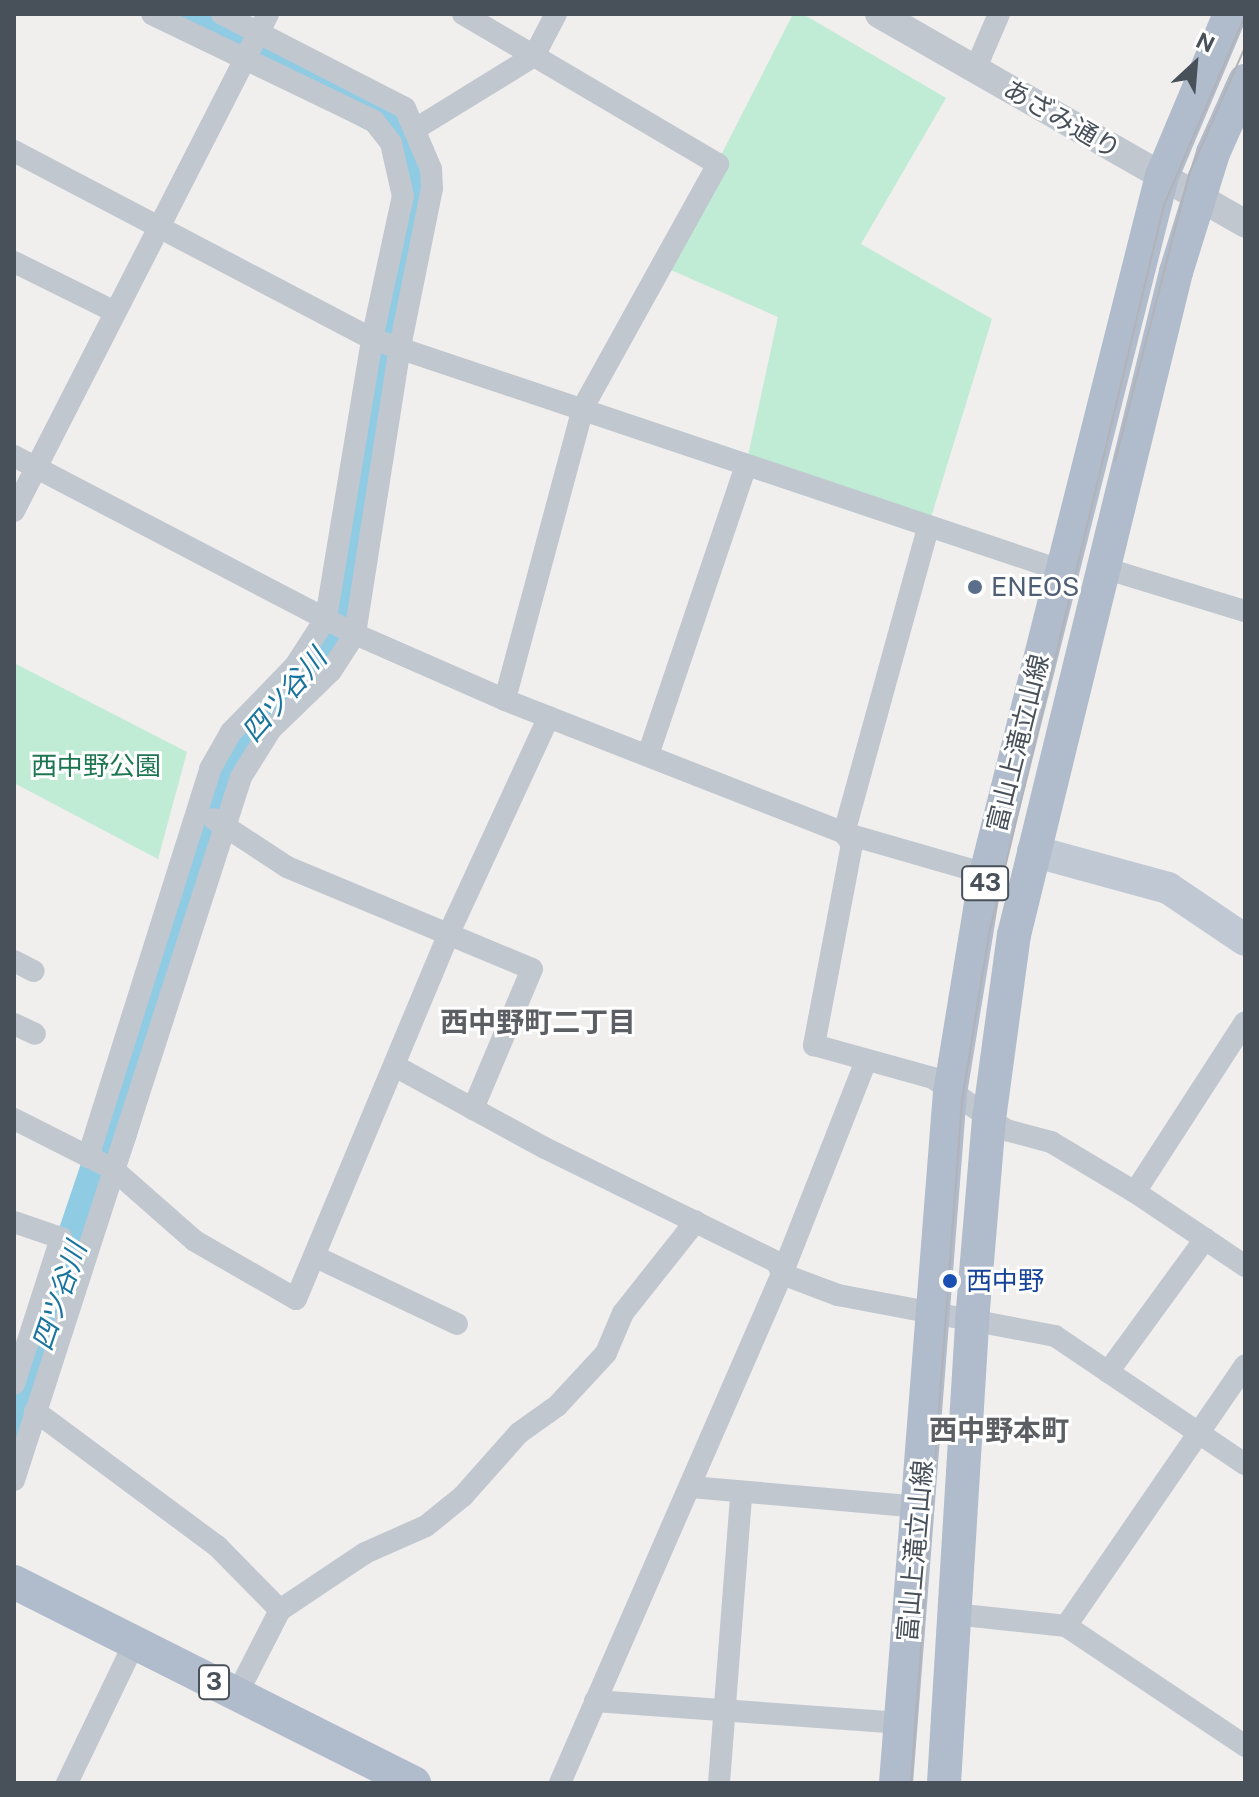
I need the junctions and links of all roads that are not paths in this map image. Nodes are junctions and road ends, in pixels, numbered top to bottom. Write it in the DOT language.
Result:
graph roads {
  1 [pos="152,14"];
  2 [pos="222,14"];
  3 [pos="463,14"];
  4 [pos="556,14"];
  5 [pos="879,14"];
  6 [pos="999,14"];
  7 [pos="1230,14"];
  8 [pos="263,23"];
  9 [pos="534,56"];
  10 [pos="244,59"];
  11 [pos="975,70"];
  12 [pos="1245,81"];
  13 [pos="417,128"];
  14 [pos="14,151"];
  15 [pos="1162,176"];
  16 [pos="1198,197"];
  17 [pos="1245,224"];
  18 [pos="157,228"];
  19 [pos="14,262"];
  20 [pos="113,311"];
  21 [pos="372,339"];
  22 [pos="400,347"];
  23 [pos="583,408"];
  24 [pos="23,462"];
  25 [pos="746,465"];
  26 [pos="14,511"];
  27 [pos="928,527"];
  28 [pos="1104,568"];
  29 [pos="1060,570"];
  30 [pos="1245,611"];
  31 [pos="326,618"];
  32 [pos="355,634"];
  33 [pos="505,700"];
  34 [pos="549,717"];
  35 [pos="648,755"];
  36 [pos="198,805"];
  37 [pos="224,827"];
  38 [pos="844,833"];
  39 [pos="1033,851"];
  40 [pos="986,874"];
  41 [pos="449,933"];
  42 [pos="1245,940"];
  43 [pos="1245,1022"];
  44 [pos="14,1024"];
  45 [pos="35,1034"];
  46 [pos="866,1061"];
  47 [pos="395,1066"];
  48 [pos="950,1093"];
  49 [pos="473,1109"];
  50 [pos="14,1119"];
  51 [pos="989,1119"];
  52 [pos="88,1157"];
  53 [pos="113,1169"];
  54 [pos="1135,1192"];
  55 [pos="696,1221"];
  56 [pos="14,1222"];
  57 [pos="1205,1239"];
  58 [pos="316,1257"];
  59 [pos="1245,1266"];
  60 [pos="782,1274"];
  61 [pos="933,1313"];
  62 [pos="972,1321"];
  63 [pos="457,1324"];
  64 [pos="1245,1366"];
  65 [pos="1108,1372"];
  66 [pos="14,1384"];
  67 [pos="35,1411"];
  68 [pos="1196,1432"];
  69 [pos="1245,1464"];
  70 [pos="14,1480"];
  71 [pos="691,1487"];
  72 [pos="741,1495"];
  73 [pos="920,1507"];
  74 [pos="14,1582"];
  75 [pos="280,1610"];
  76 [pos="954,1614"];
  77 [pos="1066,1626"];
  78 [pos="135,1642"];
  79 [pos="237,1694"];
  80 [pos="595,1701"];
  81 [pos="724,1708"];
  82 [pos="901,1723"];
  83 [pos="1245,1746"];
  84 [pos="67,1783"];
  85 [pos="414,1783"];
  86 [pos="560,1783"];
  87 [pos="719,1783"];
  88 [pos="896,1783"];
  89 [pos="944,1783"];
  1 -- 10 [label="street"];
  2 -- 8 [label="street"];
  3 -- 9 [label="street"];
  4 -- 9 [label="street"];
  5 -- 11 [label="street, あざみ通り"];
  6 -- 11 [label="street"];
  7 -- 15 [label="main road, 富山上滝立山線 / 43"];
  8 -- 10 [label="street"];
  8 -- 13 [label="street"];
  9 -- 13 [label="street"];
  9 -- 23 [label="street"];
  10 -- 18 [label="street"];
  10 -- 21 [label="street"];
  11 -- 15 [label="street, あざみ通り"];
  12 -- 16 [label="main road, 富山上滝立山線 / 43"];
  13 -- 22 [label="street"];
  14 -- 18 [label="street"];
  15 -- 16 [label="street, あざみ通り"];
  15 -- 29 [label="main road, 富山上滝立山線 / 43"];
  16 -- 17 [label="street, あざみ通り"];
  16 -- 28 [label="main road, 富山上滝立山線 / 43"];
  18 -- 20 [label="street"];
  18 -- 21 [label="street"];
  19 -- 20 [label="street"];
  20 -- 24 [label="street"];
  21 -- 22 [label="street"];
  21 -- 31 [label="street"];
  22 -- 23 [label="street"];
  22 -- 32 [label="street"];
  23 -- 25 [label="street"];
  23 -- 33 [label="street"];
  24 -- 26 [label="street"];
  24 -- 31 [label="street"];
  25 -- 27 [label="street"];
  25 -- 35 [label="street"];
  27 -- 29 [label="street"];
  27 -- 38 [label="street"];
  28 -- 30 [label="street"];
  28 -- 39 [label="main road, 富山上滝立山線 / 43"];
  29 -- 40 [label="main road, 富山上滝立山線 / 43"];
  31 -- 32 [label="street"];
  31 -- 36 [label="street"];
  32 -- 33 [label="street"];
  32 -- 37 [label="street"];
  33 -- 34 [label="street"];
  34 -- 35 [label="street"];
  34 -- 41 [label="street"];
  35 -- 38 [label="street"];
  36 -- 37 [label="street"];
  36 -- 52 [label="street"];
  37 -- 41 [label="street"];
  37 -- 53 [label="street"];
  38 -- 40 [label="street"];
  38 -- 46 [label="street"];
  39 -- 42 [label="main road"];
  39 -- 51 [label="main road, 富山上滝立山線 / 43"];
  40 -- 48 [label="main road, 富山上滝立山線 / 43"];
  41 -- 47 [label="street"];
  41 -- 49 [label="street"];
  43 -- 54 [label="street"];
  44 -- 45 [label="street"];
  46 -- 48 [label="street"];
  46 -- 60 [label="street"];
  47 -- 49 [label="street"];
  47 -- 58 [label="street"];
  48 -- 51 [label="street"];
  48 -- 61 [label="main road, 富山上滝立山線 / 43"];
  49 -- 55 [label="street"];
  50 -- 52 [label="street"];
  51 -- 54 [label="street"];
  51 -- 62 [label="main road, 富山上滝立山線 / 43"];
  52 -- 53 [label="street"];
  53 -- 58 [label="street"];
  53 -- 67 [label="street"];
  54 -- 57 [label="street"];
  55 -- 60 [label="street"];
  55 -- 75 [label="street"];
  56 -- 66 [label="street"];
  57 -- 59 [label="street"];
  57 -- 65 [label="street"];
  58 -- 63 [label="street"];
  60 -- 61 [label="street"];
  60 -- 71 [label="street"];
  61 -- 62 [label="street"];
  61 -- 73 [label="main road, 富山上滝立山線 / 43"];
  62 -- 65 [label="street"];
  62 -- 76 [label="main road, 富山上滝立山線 / 43"];
  64 -- 68 [label="street"];
  65 -- 68 [label="street"];
  67 -- 70 [label="street"];
  67 -- 75 [label="street"];
  68 -- 69 [label="street"];
  68 -- 77 [label="street"];
  71 -- 72 [label="street"];
  71 -- 80 [label="street"];
  72 -- 73 [label="street"];
  72 -- 81 [label="street"];
  73 -- 82 [label="main road, 富山上滝立山線 / 43"];
  74 -- 78 [label="main road, 3"];
  75 -- 79 [label="street"];
  76 -- 77 [label="street"];
  76 -- 89 [label="main road, 富山上滝立山線 / 43"];
  77 -- 83 [label="street"];
  78 -- 79 [label="main road, 3"];
  78 -- 84 [label="street"];
  79 -- 85 [label="main road, 3"];
  80 -- 81 [label="street"];
  80 -- 86 [label="street"];
  81 -- 82 [label="street"];
  81 -- 87 [label="street"];
  82 -- 88 [label="main road, 富山上滝立山線 / 43"];
}
